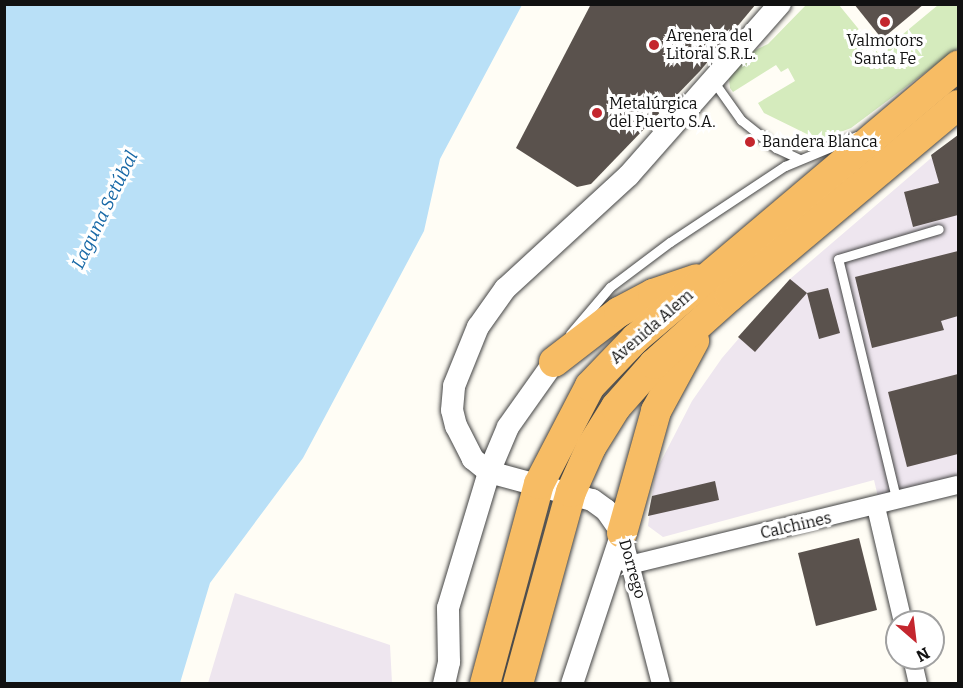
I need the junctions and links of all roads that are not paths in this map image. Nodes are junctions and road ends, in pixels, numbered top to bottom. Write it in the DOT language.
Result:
graph roads {
  1 [pos="780,4"];
  2 [pos="958,66"];
  3 [pos="713,81"];
  4 [pos="958,105"];
  5 [pos="890,123"];
  6 [pos="800,159"];
  7 [pos="939,229"];
  8 [pos="722,285"];
  9 [pos="554,362"];
  10 [pos="489,472"];
  11 [pos="539,484"];
  12 [pos="958,485"];
  13 [pos="571,492"];
  14 [pos="897,502"];
  15 [pos="876,507"];
  16 [pos="622,533"];
  17 [pos="633,564"];
  18 [pos="900,610"];
  19 [pos="444,684"];
  20 [pos="485,684"];
  21 [pos="518,684"];
  22 [pos="572,684"];
  23 [pos="661,684"];
  1 -- 3 [label="street"];
  2 -- 5 [label="highway, Avenida Alem"];
  3 -- 6 [label="lane"];
  3 -- 10 [label="street"];
  4 -- 8 [label="highway, Avenida Alem"];
  5 -- 6 [label="lane"];
  5 -- 8 [label="highway, Avenida Alem"];
  6 -- 9 [label="lane"];
  7 -- 14 [label="lane"];
  8 -- 9 [label="highway"];
  8 -- 11 [label="highway, Avenida Alem"];
  8 -- 13 [label="highway, Avenida Alem"];
  8 -- 16 [label="highway"];
  9 -- 10 [label="street"];
  10 -- 11 [label="street, Dorrego"];
  10 -- 19 [label="street"];
  11 -- 13 [label="street, Dorrego"];
  11 -- 20 [label="highway, Avenida Alem"];
  12 -- 14 [label="street, Calchines"];
  13 -- 16 [label="street, Dorrego"];
  13 -- 21 [label="highway, Avenida Alem"];
  14 -- 15 [label="street, Calchines"];
  15 -- 17 [label="street, Calchines"];
  15 -- 18 [label="street"];
  16 -- 17 [label="street, Dorrego"];
  16 -- 22 [label="street"];
  17 -- 23 [label="street, Dorrego"];
}
